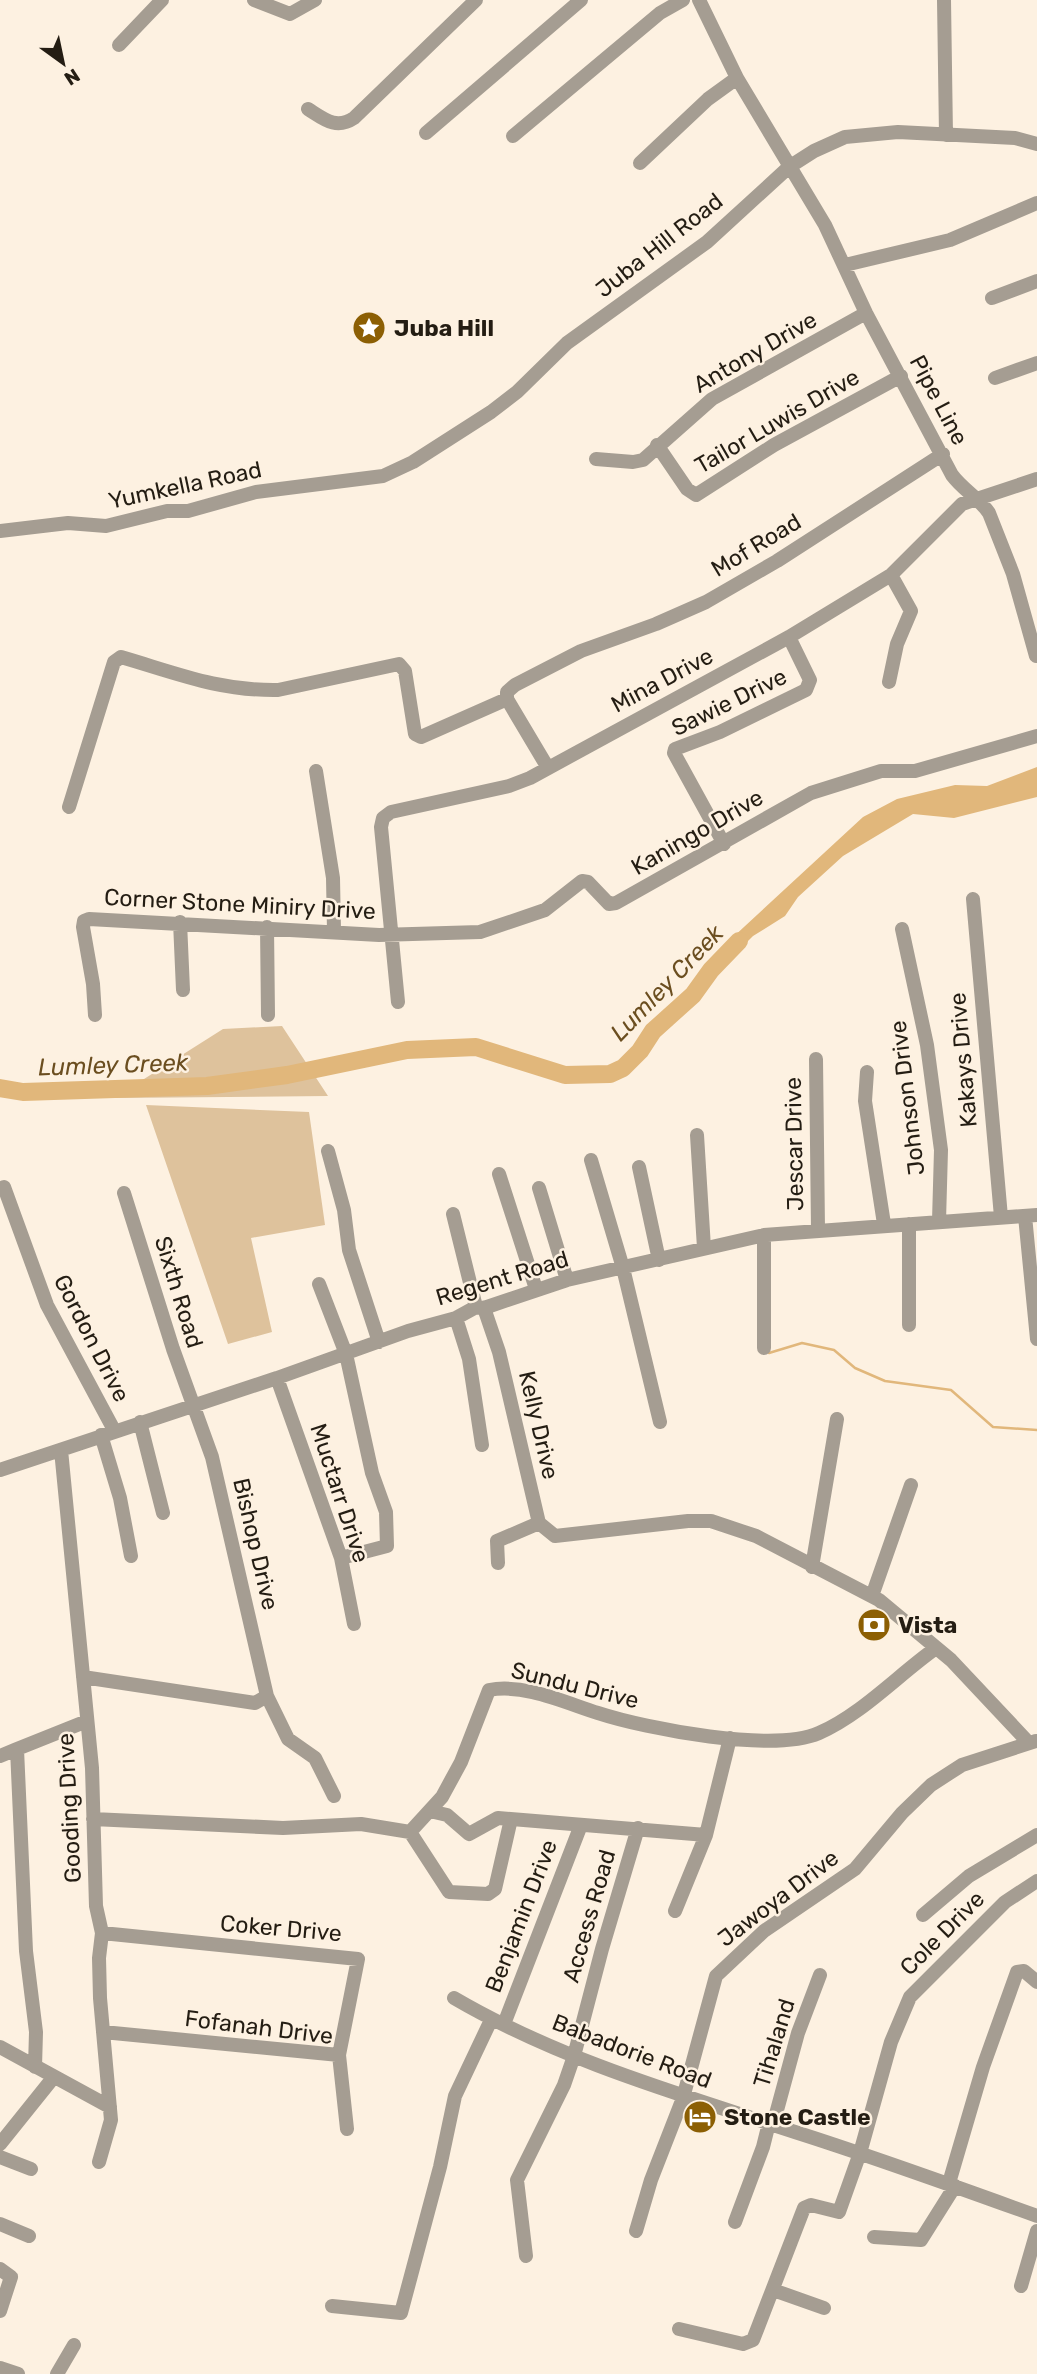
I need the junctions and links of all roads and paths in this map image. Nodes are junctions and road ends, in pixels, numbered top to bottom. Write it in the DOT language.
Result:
graph roads {
  1 [pos="162,0"];
  2 [pos="254,0"];
  3 [pos="315,0"];
  4 [pos="476,0"];
  5 [pos="581,0"];
  6 [pos="683,0"];
  7 [pos="699,0"];
  8 [pos="944,0"];
  9 [pos="119,45"];
  10 [pos="737,78"];
  11 [pos="309,109"];
  12 [pos="426,133"];
  13 [pos="946,135"];
  14 [pos="513,136"];
  15 [pos="1037,144"];
  16 [pos="640,163"];
  17 [pos="789,167"];
  18 [pos="1037,203"];
  19 [pos="845,265"];
  20 [pos="1037,281"];
  21 [pos="992,298"];
  22 [pos="866,313"];
  23 [pos="1037,363"];
  24 [pos="901,376"];
  25 [pos="995,378"];
  26 [pos="657,445"];
  27 [pos="943,454"];
  28 [pos="596,459"];
  29 [pos="1037,479"];
  30 [pos="338,483"];
  31 [pos="974,498"];
  32 [pos="0,531"];
  33 [pos="891,575"];
  34 [pos="789,637"];
  35 [pos="1036,656"];
  36 [pos="888,682"];
  37 [pos="507,699"];
  38 [pos="1037,736"];
  39 [pos="548,768"];
  40 [pos="316,771"];
  41 [pos="69,807"];
  42 [pos="724,844"];
  43 [pos="973,899"];
  44 [pos="180,922"];
  45 [pos="267,927"];
  46 [pos="902,929"];
  47 [pos="334,931"];
  48 [pos="393,933"];
  49 [pos="183,990"];
  50 [pos="398,1002"];
  51 [pos="95,1015"];
  52 [pos="268,1015"];
  53 [pos="816,1059"];
  54 [pos="867,1072"];
  55 [pos="697,1135"];
  56 [pos="328,1151"];
  57 [pos="591,1160"];
  58 [pos="639,1167"];
  59 [pos="499,1174"];
  60 [pos="4,1187"];
  61 [pos="539,1188"];
  62 [pos="124,1193"];
  63 [pos="453,1214"];
  64 [pos="1031,1215"];
  65 [pos="1001,1217"];
  66 [pos="939,1221"];
  67 [pos="884,1224"];
  68 [pos="909,1224"];
  69 [pos="818,1230"];
  70 [pos="764,1235"];
  71 [pos="704,1248"];
  72 [pos="659,1260"];
  73 [pos="623,1268"];
  74 [pos="567,1280"];
  75 [pos="319,1284"];
  76 [pos="536,1289"];
  77 [pos="480,1308"];
  78 [pos="456,1318"];
  79 [pos="909,1325"];
  80 [pos="1037,1339"];
  81 [pos="379,1342"];
  82 [pos="764,1348"];
  83 [pos="346,1354"];
  84 [pos="277,1378"];
  85 [pos="192,1405"];
  86 [pos="837,1419"];
  87 [pos="140,1422"];
  88 [pos="660,1422"];
  89 [pos="108,1432"];
  90 [pos="482,1445"];
  91 [pos="61,1450"];
  92 [pos="0,1470"];
  93 [pos="911,1485"];
  94 [pos="163,1513"];
  95 [pos="539,1523"];
  96 [pos="131,1556"];
  97 [pos="341,1558"];
  98 [pos="498,1563"];
  99 [pos="812,1567"];
  100 [pos="872,1596"];
  101 [pos="354,1624"];
  102 [pos="936,1648"];
  103 [pos="83,1676"];
  104 [pos="267,1696"];
  105 [pos="87,1721"];
  106 [pos="730,1738"];
  107 [pos="1032,1741"];
  108 [pos="17,1749"];
  109 [pos="0,1756"];
  110 [pos="334,1796"];
  111 [pos="430,1811"];
  112 [pos="93,1819"];
  113 [pos="511,1819"];
  114 [pos="581,1825"];
  115 [pos="638,1828"];
  116 [pos="410,1832"];
  117 [pos="706,1835"];
  118 [pos="1037,1835"];
  119 [pos="1037,1881"];
  120 [pos="675,1911"];
  121 [pos="923,1915"];
  122 [pos="102,1933"];
  123 [pos="820,1975"];
  124 [pos="1037,1982"];
  125 [pos="454,1998"];
  126 [pos="498,2022"];
  127 [pos="103,2032"];
  128 [pos="0,2047"];
  129 [pos="339,2055"];
  130 [pos="574,2056"];
  131 [pos="35,2067"];
  132 [pos="53,2078"];
  133 [pos="683,2098"];
  134 [pos="110,2107"];
  135 [pos="771,2124"];
  136 [pos="347,2129"];
  137 [pos="0,2144"];
  138 [pos="860,2152"];
  139 [pos="0,2157"];
  140 [pos="99,2162"];
  141 [pos="31,2169"];
  142 [pos="952,2184"];
  143 [pos="1037,2216"];
  144 [pos="735,2222"];
  145 [pos="0,2224"];
  146 [pos="636,2231"];
  147 [pos="1037,2231"];
  148 [pos="29,2236"];
  149 [pos="874,2237"];
  150 [pos="526,2256"];
  151 [pos="0,2269"];
  152 [pos="1021,2286"];
  153 [pos="773,2290"];
  154 [pos="332,2306"];
  155 [pos="824,2308"];
  156 [pos="0,2311"];
  157 [pos="678,2329"];
  158 [pos="74,2345"];
  159 [pos="0,2368"];
  160 [pos="18,2374"];
  161 [pos="57,2374"];
  1 -- 9 [label="street"];
  2 -- 3 [label="street"];
  4 -- 11 [label="street"];
  5 -- 12 [label="street"];
  6 -- 14 [label="street"];
  7 -- 10 [label="street, Pipe Line"];
  8 -- 13 [label="street"];
  10 -- 16 [label="street"];
  10 -- 17 [label="street, Pipe Line"];
  13 -- 15 [label="street, Juba Hill Road"];
  13 -- 17 [label="street, Juba Hill Road"];
  17 -- 19 [label="street, Pipe Line"];
  17 -- 30 [label="street, Juba Hill Road"];
  18 -- 19 [label="street"];
  19 -- 22 [label="street, Pipe Line"];
  20 -- 21 [label="street"];
  22 -- 24 [label="street, Pipe Line"];
  22 -- 26 [label="street, Antony Drive"];
  23 -- 25 [label="street"];
  24 -- 26 [label="street, Tailor Luwis Drive"];
  24 -- 27 [label="street, Pipe Line"];
  26 -- 28 [label="street, Antony Drive"];
  27 -- 31 [label="street, Pipe Line"];
  27 -- 37 [label="street, Mof Road"];
  29 -- 31 [label="street, Mina Drive"];
  30 -- 32 [label="street, Yumkella Road"];
  31 -- 33 [label="street, Mina Drive"];
  31 -- 35 [label="street, Pipe Line"];
  33 -- 34 [label="street, Mina Drive"];
  33 -- 36 [label="street"];
  34 -- 39 [label="street, Mina Drive"];
  34 -- 42 [label="street, Sawie Drive"];
  37 -- 39 [label="street"];
  37 -- 41 [label="street, Mof Road"];
  38 -- 42 [label="street, Kaningo Drive"];
  39 -- 48 [label="street, Mina Drive"];
  40 -- 47 [label="street"];
  42 -- 48 [label="street, Kaningo Drive"];
  43 -- 65 [label="street, Kakays Drive"];
  44 -- 45 [label="street, Corner Stone Miniry Drive"];
  44 -- 49 [label="street"];
  44 -- 51 [label="street, Corner Stone Miniry Drive"];
  45 -- 47 [label="street, Corner Stone Miniry Drive"];
  45 -- 52 [label="street"];
  46 -- 66 [label="street, Johnson Drive"];
  47 -- 48 [label="street, Corner Stone Miniry Drive"];
  48 -- 50 [label="street"];
  53 -- 69 [label="street, Jescar Drive"];
  54 -- 67 [label="street"];
  55 -- 71 [label="street"];
  56 -- 81 [label="street"];
  57 -- 73 [label="street"];
  58 -- 72 [label="street"];
  59 -- 76 [label="street"];
  60 -- 89 [label="street, Gordon Drive"];
  61 -- 74 [label="street"];
  62 -- 85 [label="street, Sixth Road"];
  63 -- 77 [label="street, Kelly Drive"];
  64 -- 65 [label="street, Regent Road"];
  64 -- 80 [label="street"];
  65 -- 66 [label="street, Regent Road"];
  66 -- 68 [label="street, Regent Road"];
  67 -- 68 [label="street, Regent Road"];
  67 -- 69 [label="street, Regent Road"];
  68 -- 79 [label="street"];
  69 -- 70 [label="street, Regent Road"];
  70 -- 71 [label="street, Regent Road"];
  70 -- 82 [label="street"];
  71 -- 72 [label="street, Regent Road"];
  72 -- 73 [label="street, Regent Road"];
  73 -- 74 [label="street, Regent Road"];
  73 -- 88 [label="street"];
  74 -- 76 [label="street, Regent Road"];
  75 -- 83 [label="street, Muctarr Drive"];
  76 -- 77 [label="street, Regent Road"];
  77 -- 78 [label="street, Regent Road"];
  77 -- 95 [label="street, Kelly Drive"];
  78 -- 81 [label="street, Regent Road"];
  78 -- 90 [label="street"];
  81 -- 83 [label="street, Regent Road"];
  83 -- 84 [label="street, Regent Road"];
  83 -- 97 [label="street, Muctarr Drive"];
  84 -- 85 [label="street, Regent Road"];
  84 -- 97 [label="street, Muctarr Drive"];
  85 -- 87 [label="street, Regent Road"];
  85 -- 104 [label="street, Bishop Drive"];
  86 -- 99 [label="street"];
  87 -- 89 [label="street, Regent Road"];
  87 -- 94 [label="street"];
  89 -- 91 [label="street, Regent Road"];
  89 -- 96 [label="street, Gordon Drive"];
  91 -- 92 [label="street, Regent Road"];
  91 -- 103 [label="street, Gooding Drive"];
  93 -- 100 [label="street"];
  95 -- 98 [label="street"];
  95 -- 99 [label="street"];
  97 -- 101 [label="street, Muctarr Drive"];
  99 -- 100 [label="street"];
  100 -- 102 [label="street"];
  102 -- 106 [label="street, Sundu Drive"];
  102 -- 107 [label="street"];
  103 -- 104 [label="street"];
  103 -- 105 [label="street, Gooding Drive"];
  104 -- 110 [label="street, Bishop Drive"];
  105 -- 108 [label="street"];
  105 -- 112 [label="street, Gooding Drive"];
  106 -- 111 [label="street, Sundu Drive"];
  106 -- 117 [label="street"];
  107 -- 133 [label="street, Jawoya Drive"];
  108 -- 109 [label="street"];
  108 -- 131 [label="street"];
  111 -- 113 [label="street, Access Road"];
  111 -- 116 [label="street, Sundu Drive"];
  112 -- 116 [label="street"];
  112 -- 122 [label="street, Gooding Drive"];
  113 -- 114 [label="street, Access Road"];
  113 -- 116 [label="street"];
  114 -- 115 [label="street, Access Road"];
  114 -- 126 [label="street, Benjamin Drive"];
  115 -- 117 [label="street, Access Road"];
  115 -- 130 [label="street, Access Road"];
  117 -- 120 [label="street"];
  118 -- 121 [label="street"];
  119 -- 138 [label="street, Cole Drive"];
  122 -- 127 [label="street, Gooding Drive"];
  122 -- 129 [label="street, Coker Drive"];
  123 -- 135 [label="street, Tihaland"];
  124 -- 142 [label="street"];
  125 -- 126 [label="street, Babadorie Road"];
  126 -- 130 [label="street, Babadorie Road"];
  126 -- 154 [label="street, Benjamin Drive"];
  127 -- 129 [label="street, Fofanah Drive"];
  127 -- 134 [label="street, Gooding Drive"];
  128 -- 131 [label="street"];
  129 -- 136 [label="street, Fofanah Drive"];
  130 -- 133 [label="street, Babadorie Road"];
  130 -- 150 [label="street, Access Road"];
  131 -- 132 [label="street"];
  132 -- 134 [label="street"];
  132 -- 137 [label="street"];
  133 -- 135 [label="street, Babadorie Road"];
  133 -- 146 [label="street, Jawoya Drive"];
  134 -- 140 [label="street, Gooding Drive"];
  135 -- 138 [label="street, Babadorie Road"];
  135 -- 144 [label="street, Tihaland"];
  138 -- 142 [label="street, Babadorie Road"];
  138 -- 153 [label="street, Cole Drive"];
  139 -- 141 [label="street"];
  142 -- 143 [label="street, Babadorie Road"];
  142 -- 149 [label="street"];
  145 -- 148 [label="street"];
  147 -- 152 [label="street"];
  151 -- 156 [label="street"];
  153 -- 155 [label="street"];
  153 -- 157 [label="street"];
  158 -- 161 [label="street"];
  159 -- 160 [label="street"];
}
